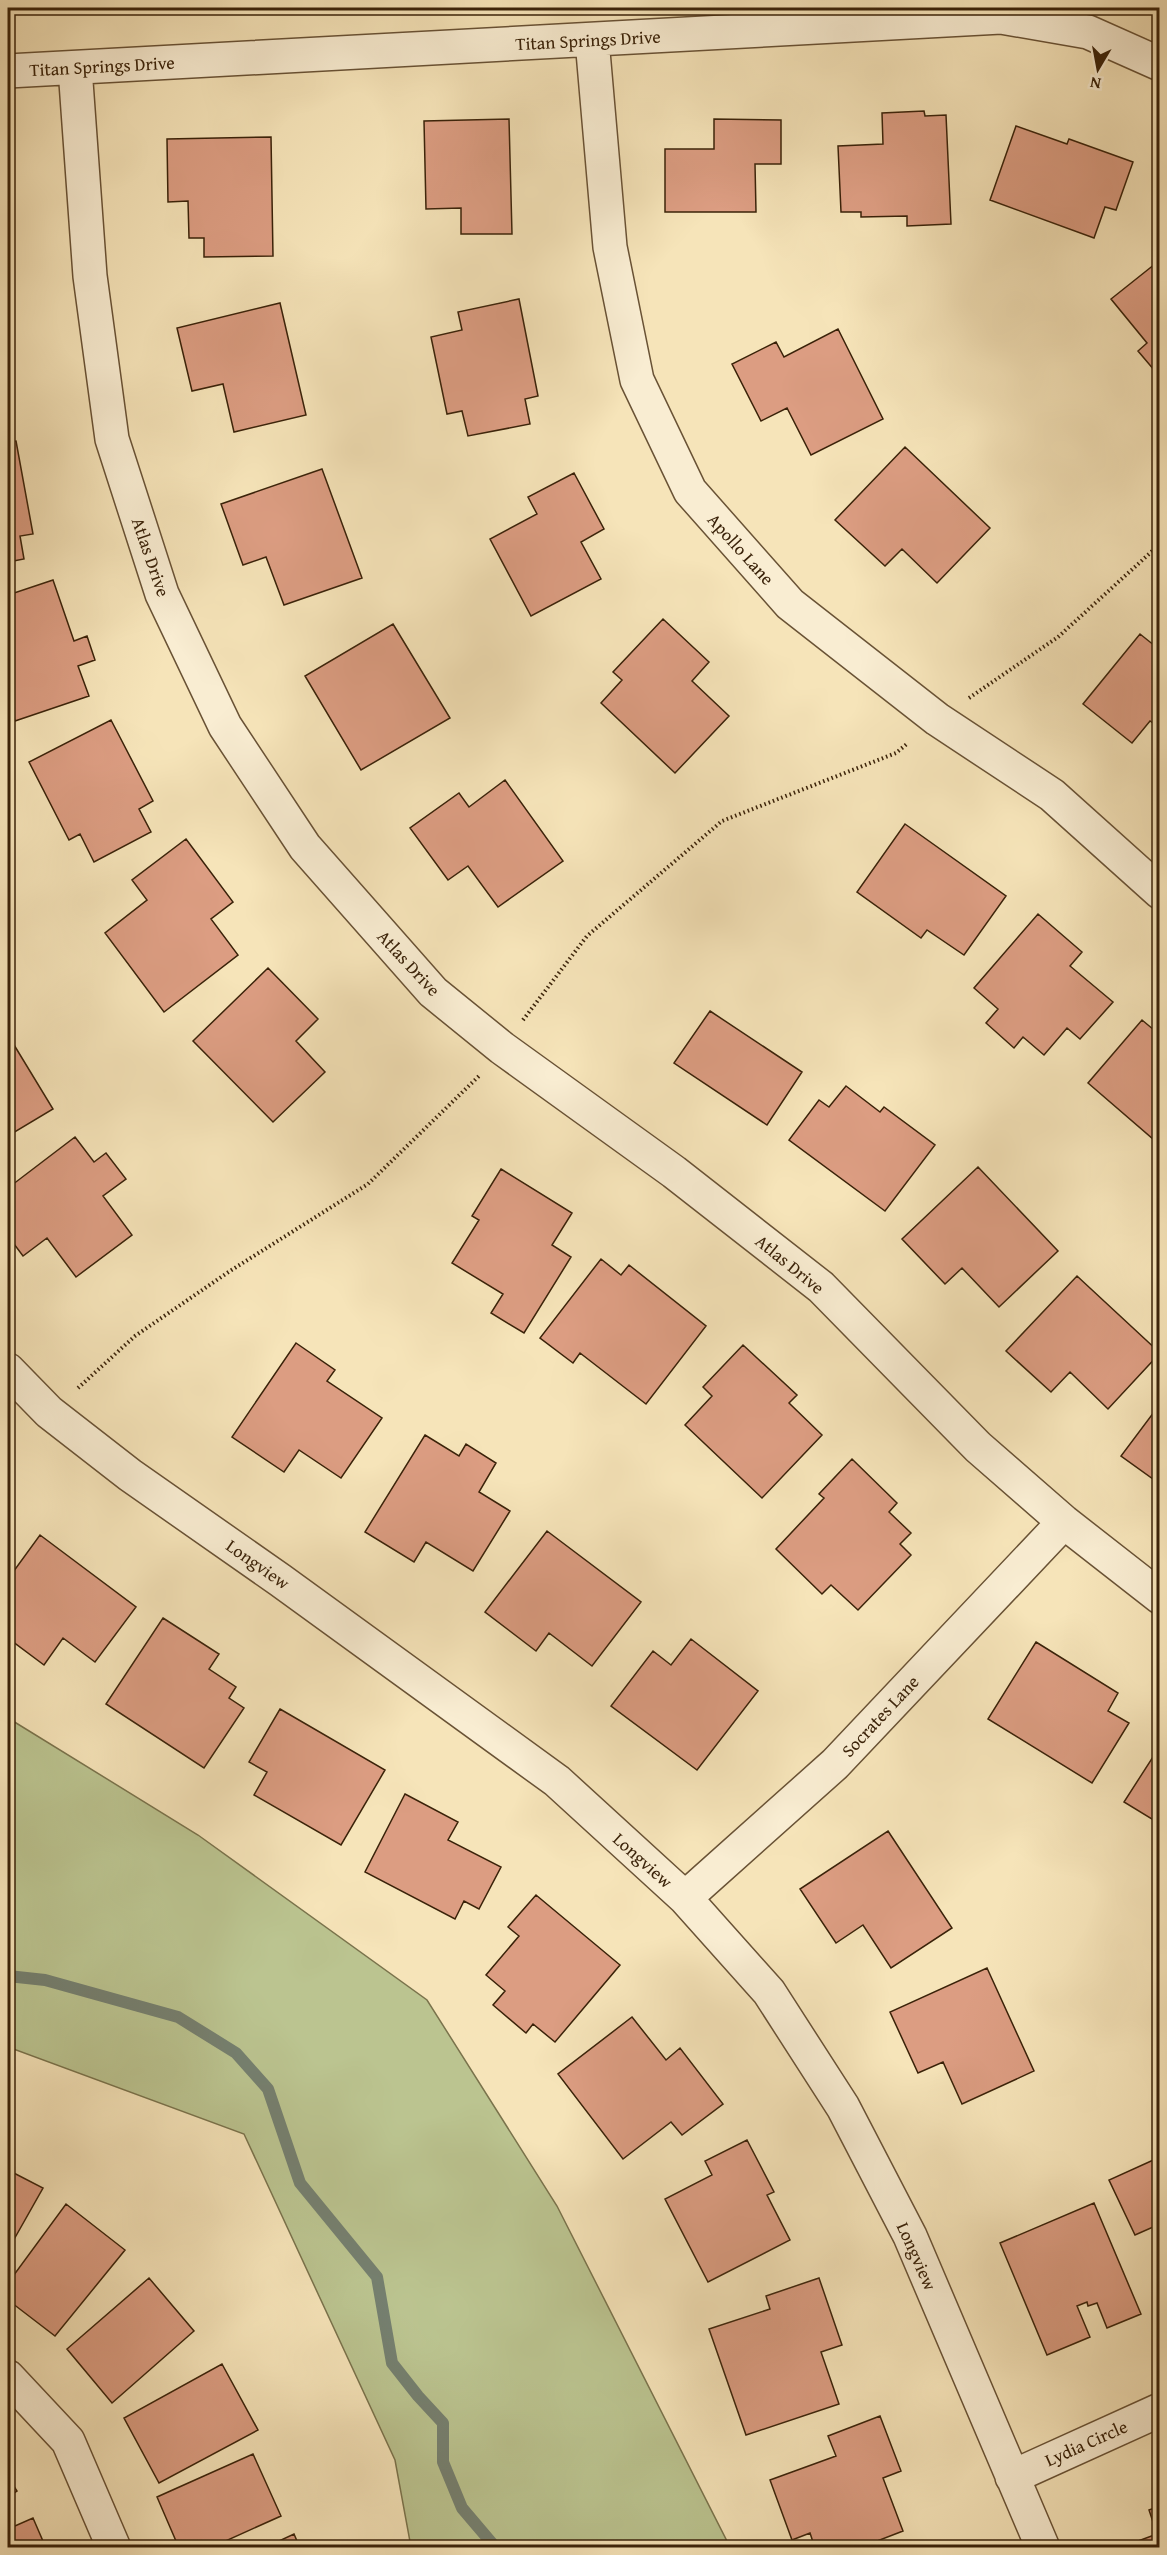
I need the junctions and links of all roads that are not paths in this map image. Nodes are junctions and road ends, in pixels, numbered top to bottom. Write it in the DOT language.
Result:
graph roads {
  1 [pos="592,40"];
  2 [pos="1160,64"];
  3 [pos="75,68"];
  4 [pos="8,71"];
  5 [pos="1160,892"];
  6 [pos="8,1370"];
  7 [pos="1064,1522"];
  8 [pos="1160,1597"];
  9 [pos="685,1898"];
  10 [pos="8,2377"];
  11 [pos="1160,2410"];
  12 [pos="1012,2476"];
  13 [pos="114,2547"];
  14 [pos="1043,2547"];
  1 -- 2 [label="street, Titan Springs Drive"];
  1 -- 3 [label="street, Titan Springs Drive"];
  1 -- 5 [label="street, Apollo Lane"];
  3 -- 4 [label="street, Titan Springs Drive"];
  3 -- 7 [label="street, Atlas Drive"];
  6 -- 9 [label="street, Longview"];
  7 -- 8 [label="street, Atlas Drive"];
  7 -- 9 [label="street, Socrates Lane"];
  9 -- 12 [label="street, Longview"];
  10 -- 13 [label="street"];
  11 -- 12 [label="street, Lydia Circle"];
  12 -- 14 [label="street, Longview"];
}
